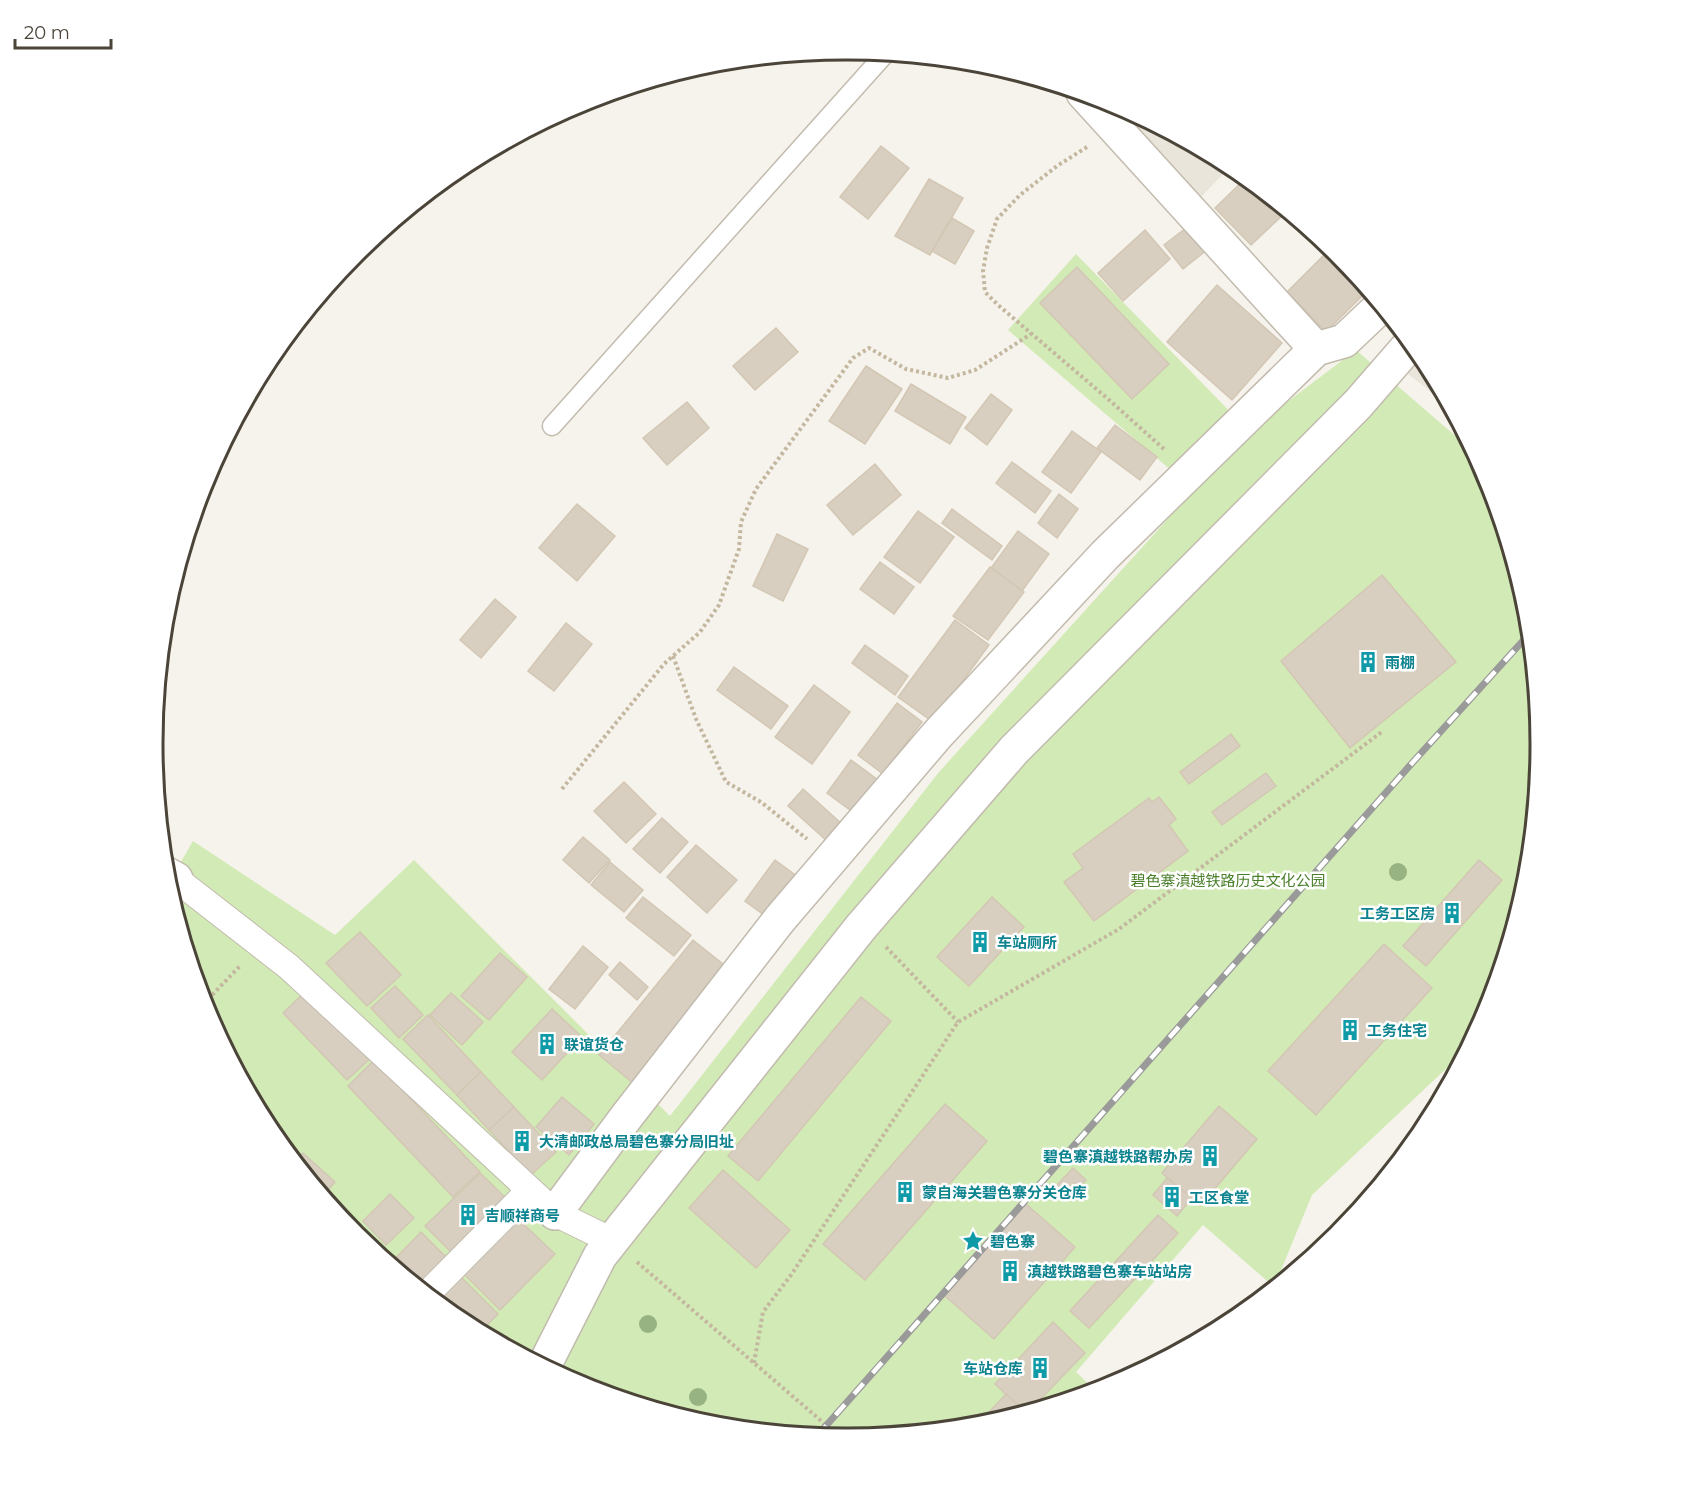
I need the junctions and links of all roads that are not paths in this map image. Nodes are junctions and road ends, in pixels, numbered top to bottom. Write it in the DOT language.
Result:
graph roads {
  1 [pos="879,61"];
  2 [pos="1096,107"];
  3 [pos="1375,311"];
  4 [pos="1316,349"];
  5 [pos="1405,351"];
  6 [pos="552,426"];
  7 [pos="177,880"];
  8 [pos="530,1190"];
  9 [pos="555,1213"];
  10 [pos="612,1241"];
  11 [pos="432,1289"];
  12 [pos="548,1359"];
  1 -- 6 [label="lane"];
  2 -- 4 [label="street"];
  3 -- 4 [label="street"];
  4 -- 9 [label="street"];
  5 -- 10 [label="street"];
  7 -- 8 [label="street"];
  8 -- 9 [label="street"];
  8 -- 11 [label="street"];
  9 -- 10 [label="street"];
  10 -- 12 [label="street"];
}
